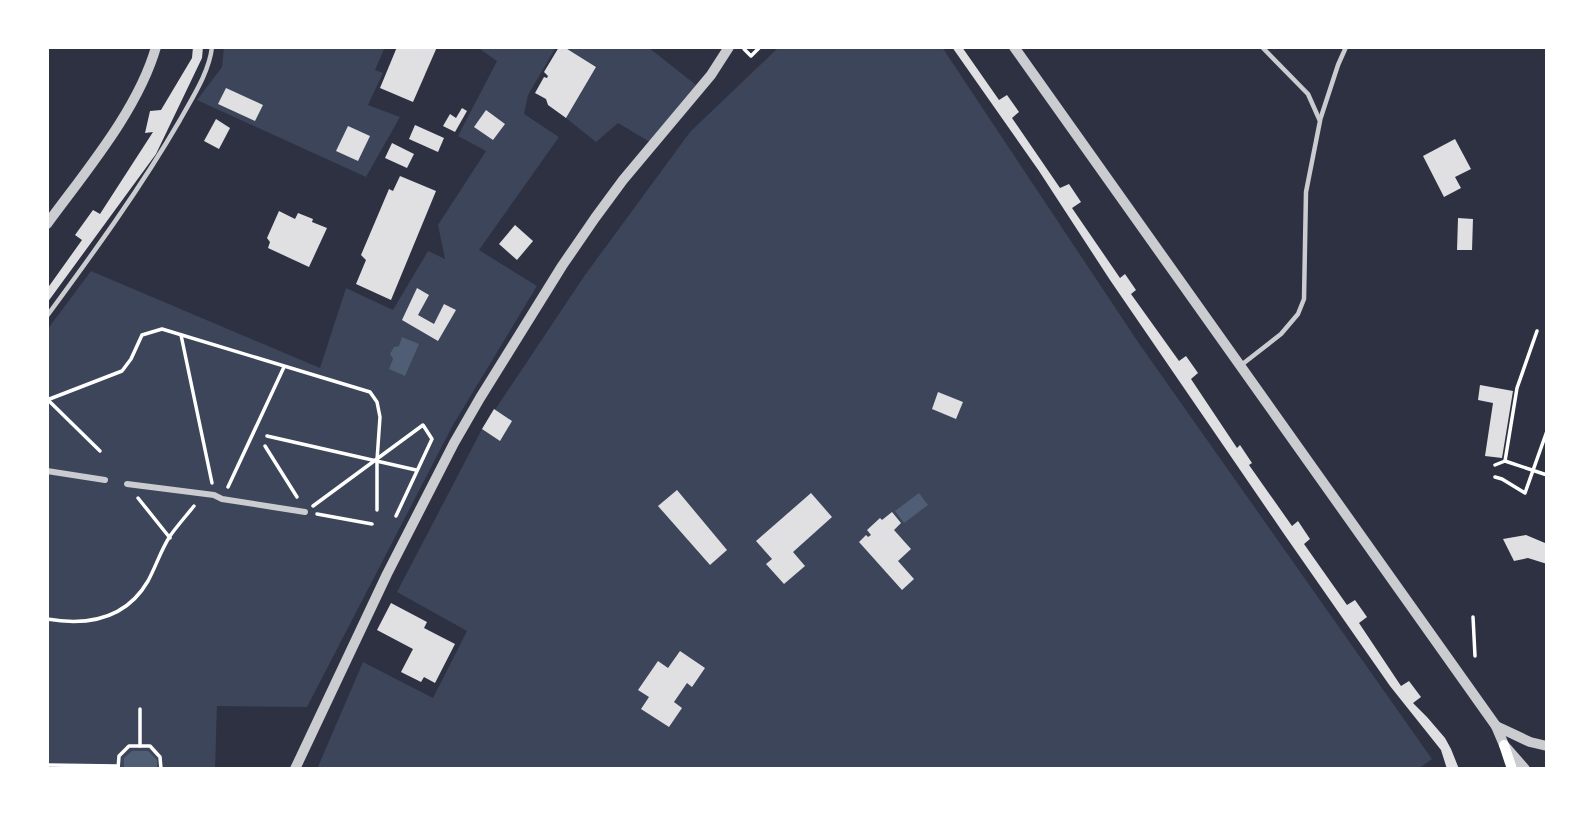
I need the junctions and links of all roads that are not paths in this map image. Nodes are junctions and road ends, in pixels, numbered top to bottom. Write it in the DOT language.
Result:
graph roads {
  1 [pos="156,47"];
  2 [pos="212,47"];
  3 [pos="729,47"];
  4 [pos="1014,47"];
  5 [pos="1262,47"];
  6 [pos="1346,47"];
  7 [pos="1320,121"];
  8 [pos="47,224"];
  9 [pos="47,316"];
  10 [pos="1240,366"];
  11 [pos="47,471"];
  12 [pos="105,480"];
  13 [pos="127,484"];
  14 [pos="306,512"];
  15 [pos="1496,726"];
  16 [pos="1504,745"];
  17 [pos="1547,746"];
  18 [pos="295,769"];
  19 [pos="1512,769"];
  20 [pos="1525,769"];
  1 -- 8 [label="street"];
  2 -- 9 [label="lane"];
  3 -- 18 [label="street"];
  4 -- 10 [label="street"];
  5 -- 7 [label="lane"];
  6 -- 7 [label="lane"];
  7 -- 10 [label="lane"];
  10 -- 15 [label="street"];
  11 -- 12 [label="street"];
  13 -- 14 [label="street"];
  15 -- 16 [label="street"];
  15 -- 17 [label="street"];
  16 -- 19 [label="main road"];
  16 -- 20 [label="street"];
}
